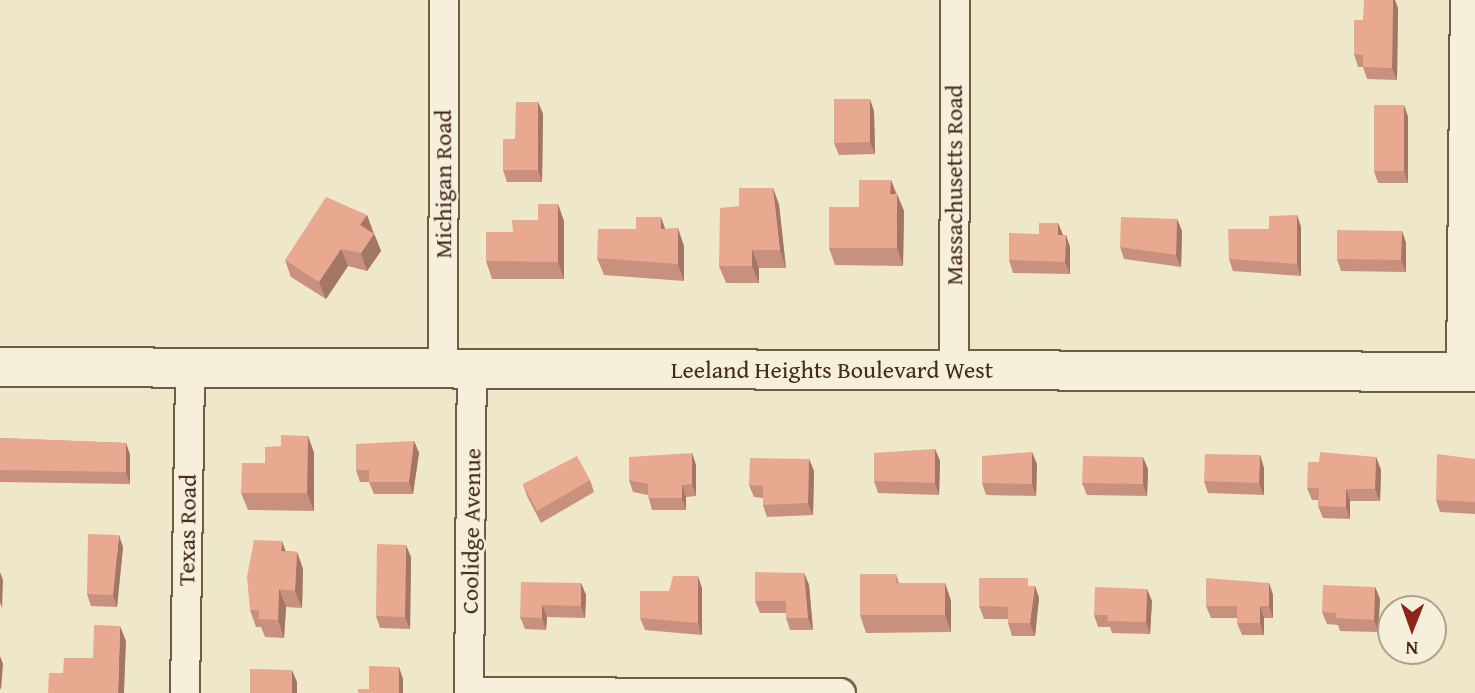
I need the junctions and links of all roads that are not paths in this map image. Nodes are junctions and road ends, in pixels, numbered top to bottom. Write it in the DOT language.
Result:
graph roads {
  1 [pos="444,0"];
  2 [pos="955,0"];
  3 [pos="1465,0"];
  4 [pos="0,367"];
  5 [pos="190,368"];
  6 [pos="458,368"];
  7 [pos="954,370"];
  8 [pos="1468,372"];
  9 [pos="469,692"];
  10 [pos="185,693"];
  11 [pos="841,693"];
  1 -- 6 [label="street, Michigan Road"];
  2 -- 7 [label="street, Massachusetts Road"];
  3 -- 8 [label="street"];
  4 -- 5 [label="main road, Leeland Heights Boulevard West"];
  5 -- 6 [label="main road, Leeland Heights Boulevard West"];
  5 -- 10 [label="street, Texas Road"];
  6 -- 7 [label="main road, Leeland Heights Boulevard West"];
  6 -- 9 [label="street, Coolidge Avenue"];
  7 -- 8 [label="main road, Leeland Heights Boulevard West"];
  9 -- 11 [label="street"];
}
